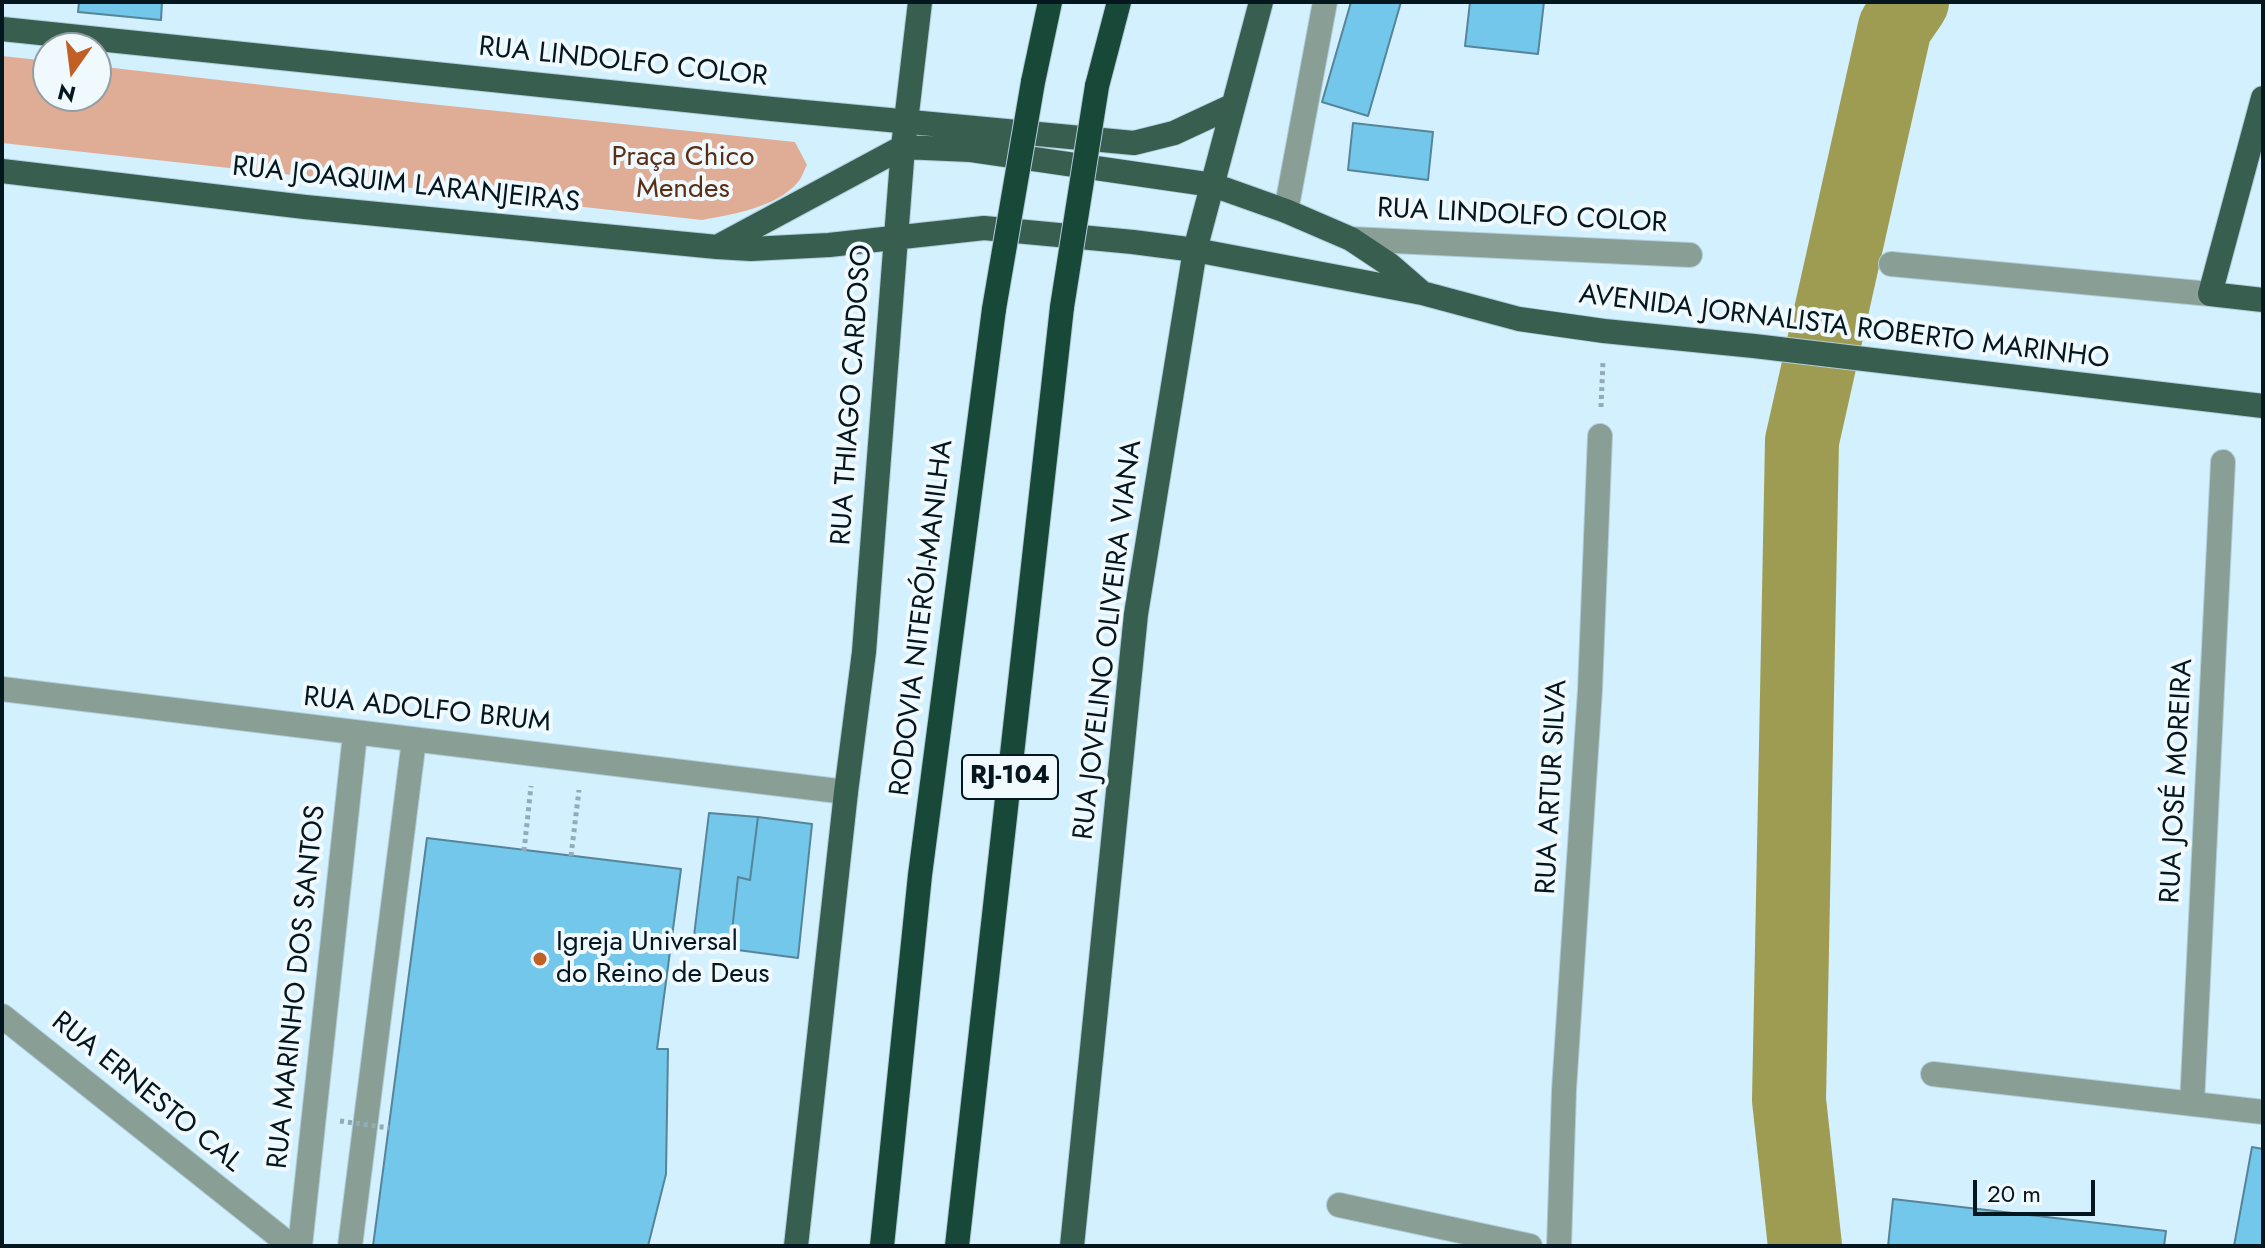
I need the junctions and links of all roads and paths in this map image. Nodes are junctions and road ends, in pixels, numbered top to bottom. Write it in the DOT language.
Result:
graph roads {
  1 [pos="920,2"];
  2 [pos="1050,2"];
  3 [pos="1119,2"];
  4 [pos="1261,2"];
  5 [pos="1325,2"];
  6 [pos="2,29"];
  7 [pos="2263,98"];
  8 [pos="1232,106"];
  9 [pos="905,121"];
  10 [pos="903,147"];
  11 [pos="2,171"];
  12 [pos="1213,185"];
  13 [pos="1286,211"];
  14 [pos="895,237"];
  15 [pos="1351,239"];
  16 [pos="717,247"];
  17 [pos="1195,250"];
  18 [pos="1690,255"];
  19 [pos="1891,264"];
  20 [pos="1422,293"];
  21 [pos="2210,294"];
  22 [pos="2263,300"];
  23 [pos="1604,331"];
  24 [pos="2263,406"];
  25 [pos="1600,436"];
  26 [pos="2223,462"];
  27 [pos="2,689"];
  28 [pos="355,734"];
  29 [pos="414,740"];
  30 [pos="846,792"];
  31 [pos="529,805"];
  32 [pos="576,813"];
  33 [pos="524,851"];
  34 [pos="571,856"];
  35 [pos="2,1016"];
  36 [pos="1933,1074"];
  37 [pos="2192,1104"];
  38 [pos="2263,1112"];
  39 [pos="340,1121"];
  40 [pos="389,1128"];
  41 [pos="1339,1205"];
  42 [pos="291,1246"];
  43 [pos="300,1246"];
  44 [pos="350,1246"];
  45 [pos="796,1246"];
  46 [pos="882,1246"];
  47 [pos="957,1246"];
  48 [pos="1072,1246"];
  49 [pos="1530,1246"];
  50 [pos="1559,1246"];
  1 -- 9 [label="main road, RUA THIAGO CARDOSO"];
  2 -- 46 [label="highway, RODOVIA NITERÓI-MANILHA / RJ-104, bridge"];
  3 -- 47 [label="highway, RJ-104, bridge"];
  4 -- 8 [label="main road, RUA JOVELINO OLIVEIRA VIANA"];
  5 -- 13 [label="street"];
  6 -- 9 [label="main road, RUA LINDOLFO COLOR"];
  7 -- 21 [label="main road"];
  8 -- 9 [label="main road, RUA LINDOLFO COLOR"];
  8 -- 12 [label="main road, RUA JOVELINO OLIVEIRA VIANA"];
  9 -- 10 [label="main road, RUA THIAGO CARDOSO"];
  10 -- 12 [label="main road"];
  10 -- 14 [label="main road, RUA THIAGO CARDOSO"];
  10 -- 16 [label="main road"];
  11 -- 16 [label="main road, RUA JOAQUIM LARANJEIRAS"];
  12 -- 13 [label="main road"];
  12 -- 17 [label="main road, RUA JOVELINO OLIVEIRA VIANA"];
  13 -- 15 [label="main road"];
  14 -- 16 [label="main road, RUA JOAQUIM LARANJEIRAS"];
  14 -- 17 [label="main road, RUA JOAQUIM LARANJEIRAS"];
  14 -- 30 [label="main road, RUA THIAGO CARDOSO"];
  15 -- 18 [label="street, RUA LINDOLFO COLOR"];
  15 -- 20 [label="main road"];
  17 -- 20 [label="main road, RUA JOAQUIM LARANJEIRAS"];
  17 -- 48 [label="main road, RUA JOVELINO OLIVEIRA VIANA"];
  19 -- 21 [label="street"];
  20 -- 23 [label="main road, AVENIDA JORNALISTA ROBERTO MARINHO"];
  21 -- 22 [label="main road"];
  23 -- 24 [label="main road, AVENIDA JORNALISTA ROBERTO MARINHO"];
  23 -- 25 [label="path"];
  25 -- 50 [label="street, RUA ARTUR SILVA"];
  26 -- 37 [label="street, RUA JOSÉ MOREIRA"];
  27 -- 28 [label="street, RUA ADOLFO BRUM"];
  28 -- 29 [label="street, RUA ADOLFO BRUM"];
  28 -- 43 [label="street, RUA MARINHO DOS SANTOS"];
  29 -- 30 [label="street, RUA ADOLFO BRUM"];
  29 -- 44 [label="street"];
  30 -- 45 [label="main road, RUA THIAGO CARDOSO"];
  31 -- 33 [label="path"];
  32 -- 34 [label="path"];
  35 -- 42 [label="street, RUA ERNESTO CAL"];
  36 -- 37 [label="street"];
  37 -- 38 [label="street"];
  39 -- 40 [label="path, bridge"];
  41 -- 49 [label="street"];
}
